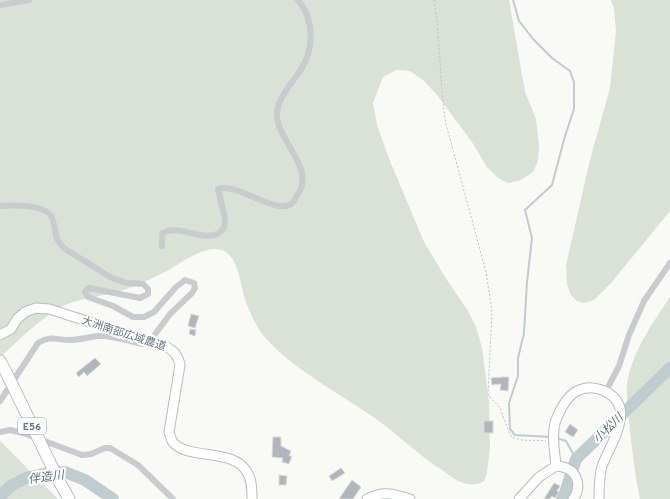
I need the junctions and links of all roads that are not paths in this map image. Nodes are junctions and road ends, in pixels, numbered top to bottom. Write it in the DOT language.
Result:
graph roads {
  1 [pos="29,0"];
  2 [pos="298,0"];
  3 [pos="0,5"];
  4 [pos="0,206"];
  5 [pos="162,246"];
  6 [pos="670,263"];
  7 [pos="0,335"];
  8 [pos="150,341"];
  9 [pos="0,361"];
  10 [pos="606,391"];
  11 [pos="0,401"];
  12 [pos="0,432"];
  13 [pos="556,466"];
  14 [pos="68,499"];
  15 [pos="173,499"];
  16 [pos="252,499"];
  17 [pos="367,499"];
  18 [pos="410,499"];
  19 [pos="519,499"];
  20 [pos="573,499"];
  21 [pos="599,499"];
  1 -- 3 [label="street"];
  2 -- 5 [label="street"];
  4 -- 8 [label="street"];
  6 -- 10 [label="street"];
  7 -- 8 [label="street, 大洲南部広域農道"];
  8 -- 11 [label="street"];
  8 -- 16 [label="street, 大洲南部広域農道"];
  9 -- 14 [label="highway, E56, bridge"];
  10 -- 13 [label="street"];
  10 -- 21 [label="street"];
  12 -- 15 [label="street"];
  13 -- 19 [label="street"];
  13 -- 20 [label="street"];
  17 -- 18 [label="street"];
}
